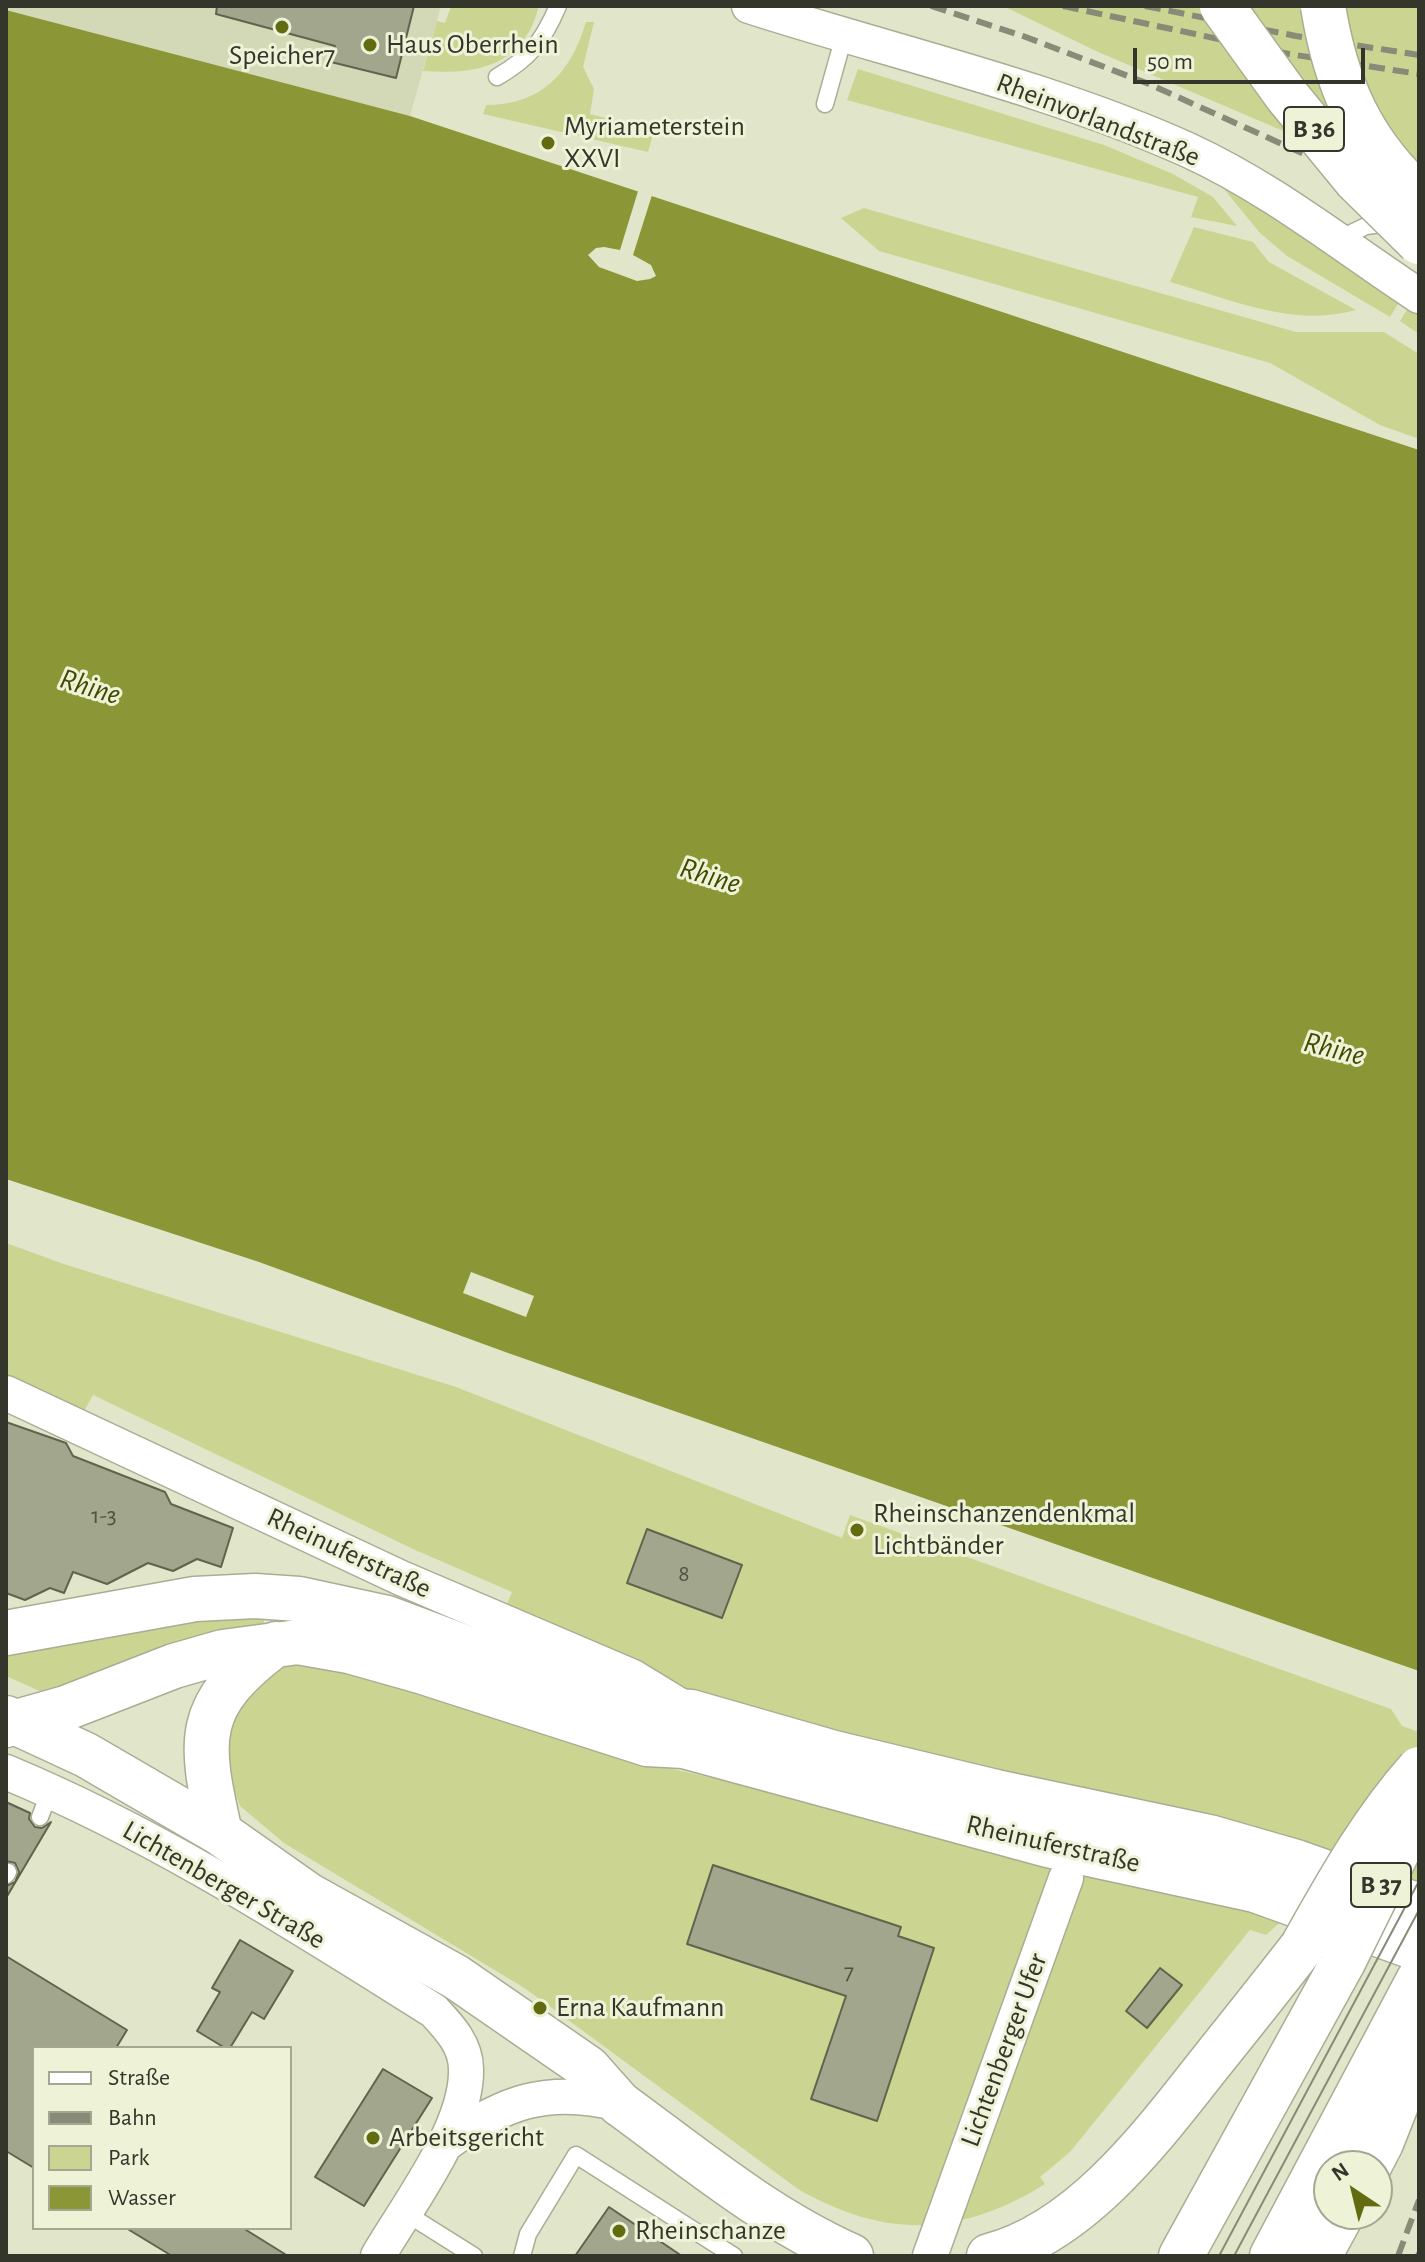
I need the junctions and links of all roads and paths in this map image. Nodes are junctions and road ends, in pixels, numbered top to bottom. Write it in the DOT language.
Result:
graph roads {
  1 [pos="558,6"];
  2 [pos="749,6"];
  3 [pos="1222,6"];
  4 [pos="1323,6"];
  5 [pos="844,36"];
  6 [pos="497,77"];
  7 [pos="825,104"];
  8 [pos="1419,195"];
  9 [pos="1419,231"];
  10 [pos="1339,239"];
  11 [pos="1419,242"];
  12 [pos="1419,296"];
  13 [pos="6,1393"];
  14 [pos="6,1633"];
  15 [pos="278,1642"];
  16 [pos="10,1722"];
  17 [pos="687,1729"];
  18 [pos="1419,1769"];
  19 [pos="6,1772"];
  20 [pos="1419,1808"];
  21 [pos="220,1833"];
  22 [pos="1066,1878"];
  23 [pos="1419,1906"];
  24 [pos="1417,1972"];
  25 [pos="445,1994"];
  26 [pos="1419,2047"];
  27 [pos="620,2104"];
  28 [pos="447,2143"];
  29 [pos="1377,2150"];
  30 [pos="410,2216"];
  31 [pos="942,2223"];
  32 [pos="1333,2230"];
  33 [pos="1281,2240"];
  34 [pos="378,2256"];
  35 [pos="394,2256"];
  36 [pos="474,2256"];
  37 [pos="522,2256"];
  38 [pos="734,2256"];
  39 [pos="851,2256"];
  40 [pos="930,2256"];
  41 [pos="956,2256"];
  42 [pos="989,2256"];
  43 [pos="1181,2256"];
  44 [pos="1319,2256"];
  1 -- 6 [label="lane"];
  2 -- 5 [label="street, Rheinvorlandstraße"];
  3 -- 11 [label="main road, B 36, bridge"];
  4 -- 8 [label="main road, B 36, bridge"];
  5 -- 7 [label="lane"];
  5 -- 10 [label="street, Rheinvorlandstraße"];
  9 -- 10 [label="lane"];
  10 -- 12 [label="street, Rheinvorlandstraße"];
  13 -- 17 [label="street, Rheinuferstraße"];
  14 -- 17 [label="main road, Rheinuferstraße"];
  15 -- 16 [label="main road, Rheinuferstraße"];
  15 -- 17 [label="main road, Rheinuferstraße"];
  15 -- 21 [label="main road"];
  16 -- 21 [label="main road, Lichtenberger Straße"];
  17 -- 23 [label="main road, Rheinuferstraße"];
  17 -- 24 [label="main road, Rheinuferstraße"];
  18 -- 42 [label="main road, bridge"];
  19 -- 25 [label="street, Lichtenberger Straße"];
  20 -- 43 [label="main road, B 37, bridge"];
  21 -- 25 [label="main road, Lichtenberger Straße"];
  22 -- 31 [label="street, Lichtenberger Ufer"];
  24 -- 33 [label="main road"];
  25 -- 27 [label="main road"];
  25 -- 28 [label="street"];
  26 -- 29 [label="main road"];
  27 -- 28 [label="street"];
  27 -- 39 [label="main road"];
  28 -- 30 [label="street"];
  30 -- 34 [label="street"];
  30 -- 35 [label="lane"];
  30 -- 36 [label="lane"];
  31 -- 40 [label="street, Lichtenberger Ufer"];
  31 -- 41 [label="street"];
  32 -- 44 [label="main road"];
  37 -- 38 [label="lane"];
}
